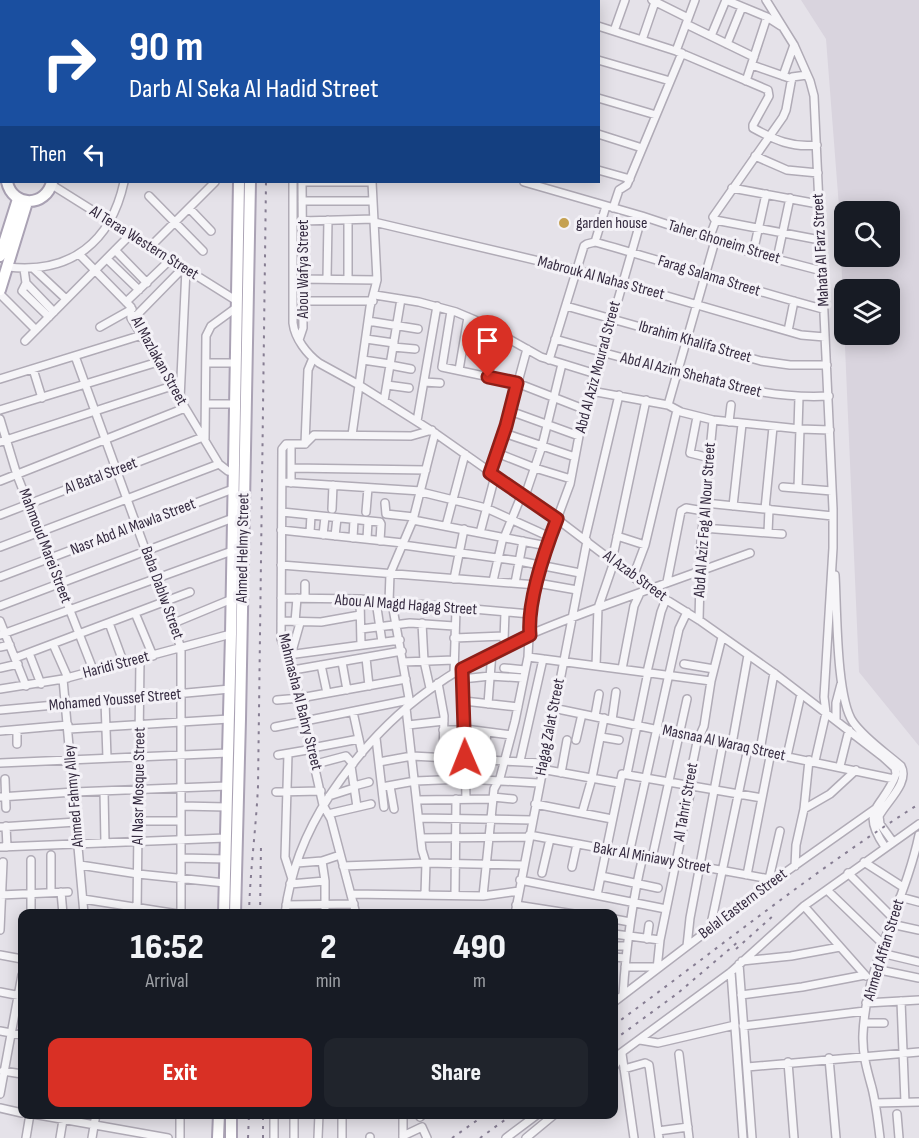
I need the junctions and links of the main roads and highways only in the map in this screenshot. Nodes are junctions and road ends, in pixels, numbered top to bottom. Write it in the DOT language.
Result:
graph roads {
  1 [pos="52,183"];
  2 [pos="239,183"];
  3 [pos="250,183"];
  4 [pos="5,186"];
  5 [pos="23,200"];
  6 [pos="0,256"];
  7 [pos="0,292"];
  8 [pos="224,909"];
  9 [pos="235,909"];
  10 [pos="219,1119"];
  11 [pos="231,1119"];
  12 [pos="218,1138"];
  13 [pos="231,1138"];
  1 -- 5 [label="main road"];
  2 -- 8 [label="main road, Ahmed Helmy Street"];
  3 -- 9 [label="main road, Ahmed Helmy Street"];
  4 -- 5 [label="main road"];
  5 -- 6 [label="main road"];
  5 -- 7 [label="main road"];
  10 -- 12 [label="main road"];
  11 -- 13 [label="main road"];
}
